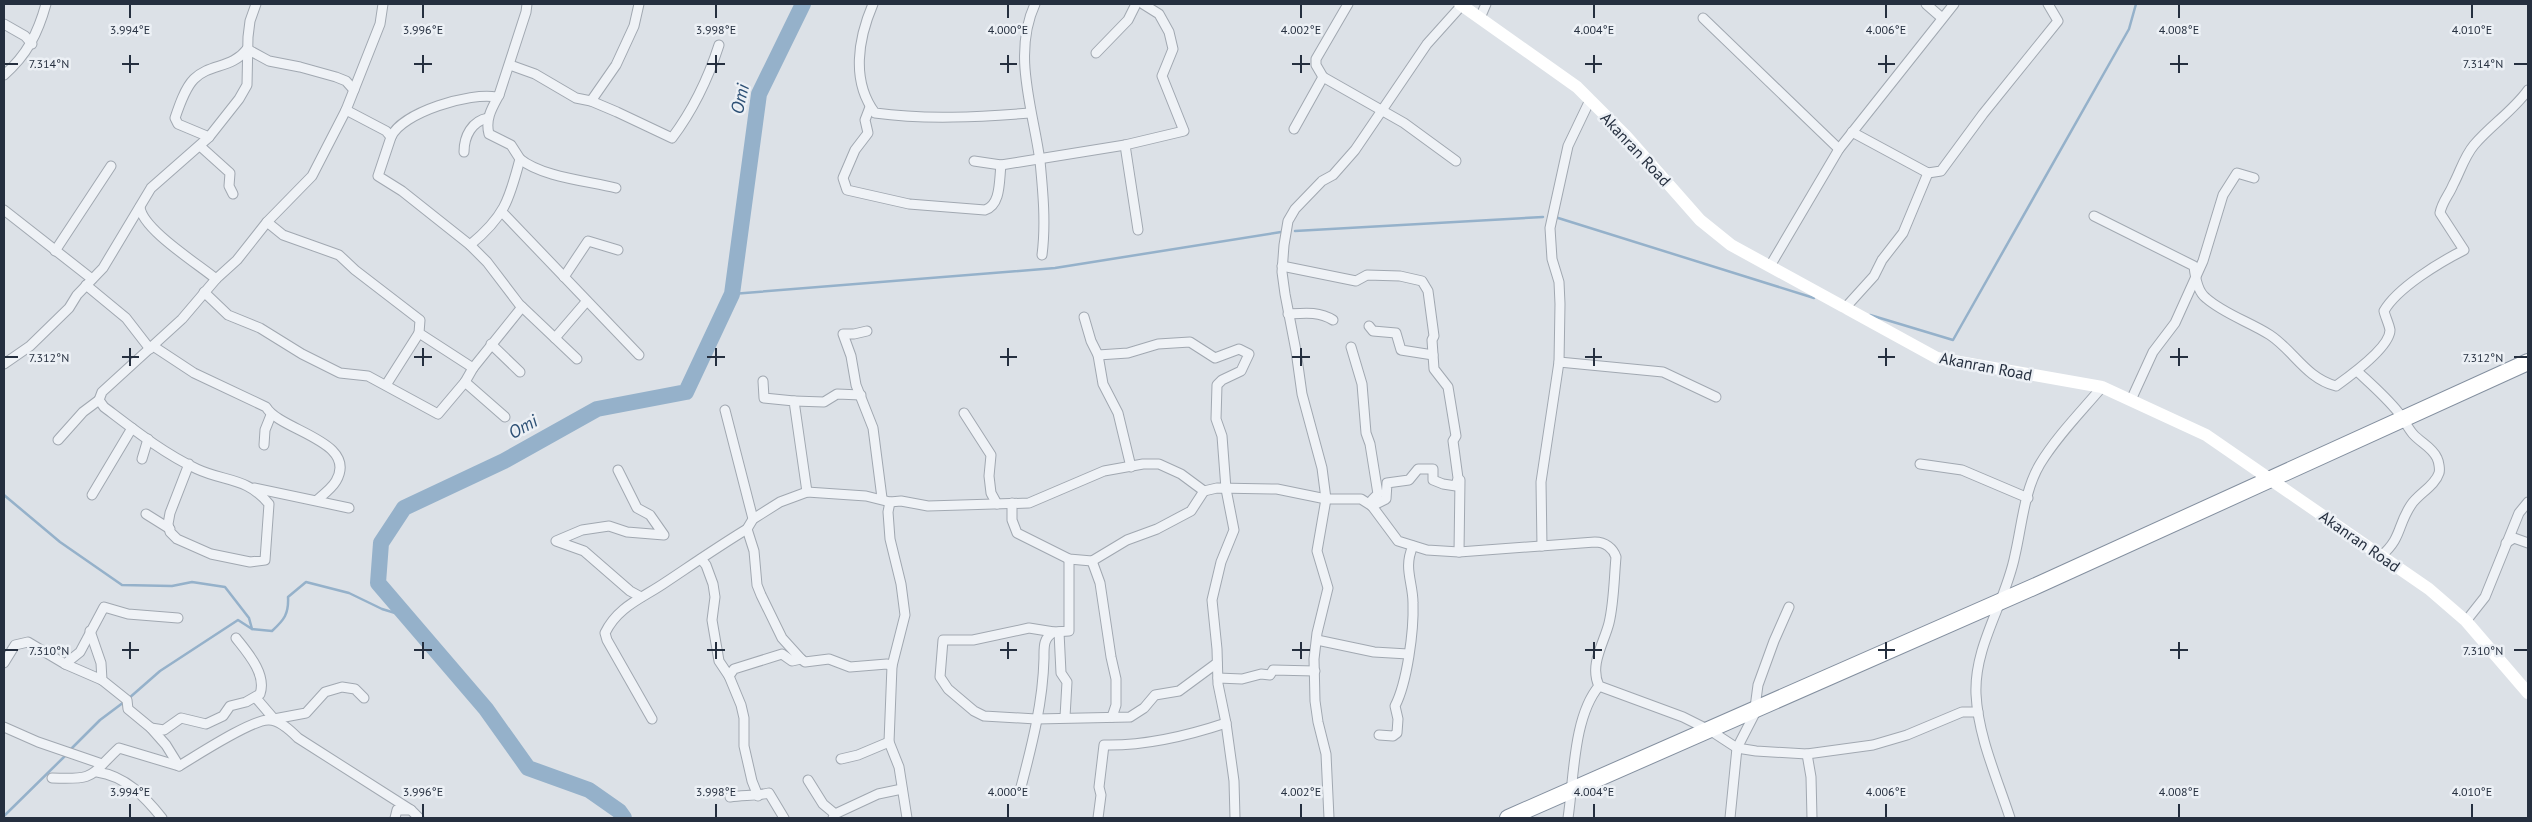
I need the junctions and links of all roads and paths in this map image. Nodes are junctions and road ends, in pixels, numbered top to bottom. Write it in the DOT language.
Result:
graph roads {
  1 [pos="46,4"];
  2 [pos="256,4"];
  3 [pos="383,4"];
  4 [pos="527,4"];
  5 [pos="639,4"];
  6 [pos="873,4"];
  7 [pos="1035,4"];
  8 [pos="1136,4"];
  9 [pos="1143,4"];
  10 [pos="1348,4"];
  11 [pos="1461,4"];
  12 [pos="1486,4"];
  13 [pos="1926,4"];
  14 [pos="1954,4"];
  15 [pos="2048,4"];
  16 [pos="1480,18"];
  17 [pos="1703,18"];
  18 [pos="1942,18"];
  19 [pos="4,24"];
  20 [pos="32,44"];
  21 [pos="719,45"];
  22 [pos="247,49"];
  23 [pos="1096,53"];
  24 [pos="510,65"];
  25 [pos="4,75"];
  26 [pos="1323,77"];
  27 [pos="354,90"];
  28 [pos="2528,90"];
  29 [pos="499,95"];
  30 [pos="1590,100"];
  31 [pos="591,101"];
  32 [pos="870,107"];
  33 [pos="1382,109"];
  34 [pos="346,110"];
  35 [pos="1030,113"];
  36 [pos="488,118"];
  37 [pos="1294,129"];
  38 [pos="1852,132"];
  39 [pos="209,137"];
  40 [pos="391,137"];
  41 [pos="1125,145"];
  42 [pos="200,146"];
  43 [pos="1839,150"];
  44 [pos="464,152"];
  45 [pos="520,159"];
  46 [pos="1039,159"];
  47 [pos="974,161"];
  48 [pos="1456,161"];
  49 [pos="111,166"];
  50 [pos="1001,166"];
  51 [pos="1928,173"];
  52 [pos="2254,178"];
  53 [pos="616,188"];
  54 [pos="233,194"];
  55 [pos="140,206"];
  56 [pos="4,210"];
  57 [pos="502,212"];
  58 [pos="2094,216"];
  59 [pos="267,222"];
  60 [pos="1138,230"];
  61 [pos="470,245"];
  62 [pos="618,250"];
  63 [pos="55,251"];
  64 [pos="1042,256"];
  65 [pos="1282,266"];
  66 [pos="1770,266"];
  67 [pos="2195,276"];
  68 [pos="564,277"];
  69 [pos="216,279"];
  70 [pos="89,282"];
  71 [pos="204,292"];
  72 [pos="586,302"];
  73 [pos="522,307"];
  74 [pos="1846,308"];
  75 [pos="1288,314"];
  76 [pos="1084,317"];
  77 [pos="1333,320"];
  78 [pos="1369,326"];
  79 [pos="867,331"];
  80 [pos="419,333"];
  81 [pos="555,338"];
  82 [pos="491,344"];
  83 [pos="1351,347"];
  84 [pos="152,348"];
  85 [pos="639,354"];
  86 [pos="1098,354"];
  87 [pos="1433,355"];
  88 [pos="578,359"];
  89 [pos="1558,362"];
  90 [pos="2528,362"];
  91 [pos="4,364"];
  92 [pos="473,368"];
  93 [pos="520,372"];
  94 [pos="2358,372"];
  95 [pos="763,381"];
  96 [pos="465,382"];
  97 [pos="386,385"];
  98 [pos="2102,387"];
  99 [pos="861,395"];
  100 [pos="1716,397"];
  101 [pos="99,400"];
  102 [pos="2131,400"];
  103 [pos="794,401"];
  104 [pos="724,410"];
  105 [pos="964,413"];
  106 [pos="271,415"];
  107 [pos="505,416"];
  108 [pos="132,428"];
  109 [pos="148,439"];
  110 [pos="58,440"];
  111 [pos="264,445"];
  112 [pos="142,459"];
  113 [pos="189,464"];
  114 [pos="1920,464"];
  115 [pos="1131,467"];
  116 [pos="618,470"];
  117 [pos="1458,478"];
  118 [pos="253,488"];
  119 [pos="1226,489"];
  120 [pos="1204,491"];
  121 [pos="807,492"];
  122 [pos="92,495"];
  123 [pos="2028,498"];
  124 [pos="1326,499"];
  125 [pos="317,500"];
  126 [pos="886,500"];
  127 [pos="2528,502"];
  128 [pos="1012,503"];
  129 [pos="997,504"];
  130 [pos="1372,506"];
  131 [pos="349,508"];
  132 [pos="146,514"];
  133 [pos="753,519"];
  134 [pos="170,529"];
  135 [pos="747,529"];
  136 [pos="2506,543"];
  137 [pos="2528,543"];
  138 [pos="1412,546"];
  139 [pos="1542,546"];
  140 [pos="1459,552"];
  141 [pos="2381,556"];
  142 [pos="701,559"];
  143 [pos="1068,559"];
  144 [pos="1092,561"];
  145 [pos="641,597"];
  146 [pos="1789,607"];
  147 [pos="178,618"];
  148 [pos="2466,621"];
  149 [pos="90,631"];
  150 [pos="1057,632"];
  151 [pos="236,638"];
  152 [pos="1316,640"];
  153 [pos="1408,654"];
  154 [pos="802,659"];
  155 [pos="4,663"];
  156 [pos="1218,663"];
  157 [pos="65,664"];
  158 [pos="892,666"];
  159 [pos="1315,671"];
  160 [pos="729,676"];
  161 [pos="1218,678"];
  162 [pos="102,680"];
  163 [pos="1599,686"];
  164 [pos="2528,693"];
  165 [pos="256,698"];
  166 [pos="364,698"];
  167 [pos="1978,712"];
  168 [pos="1065,717"];
  169 [pos="1112,717"];
  170 [pos="1036,718"];
  171 [pos="272,719"];
  172 [pos="652,719"];
  173 [pos="1226,723"];
  174 [pos="4,727"];
  175 [pos="151,728"];
  176 [pos="1379,734"];
  177 [pos="889,742"];
  178 [pos="1737,748"];
  179 [pos="1808,754"];
  180 [pos="841,759"];
  181 [pos="179,766"];
  182 [pos="100,768"];
  183 [pos="52,778"];
  184 [pos="808,780"];
  185 [pos="1021,786"];
  186 [pos="902,789"];
  187 [pos="730,796"];
  188 [pos="758,796"];
  189 [pos="411,810"];
  190 [pos="834,816"];
  191 [pos="162,818"];
  192 [pos="395,818"];
  193 [pos="419,818"];
  194 [pos="784,818"];
  195 [pos="907,818"];
  196 [pos="1098,818"];
  197 [pos="1235,818"];
  198 [pos="1329,818"];
  199 [pos="1508,818"];
  200 [pos="1568,818"];
  201 [pos="1730,818"];
  202 [pos="1812,818"];
  203 [pos="2010,818"];
  1 -- 20 [label="street"];
  2 -- 22 [label="street"];
  3 -- 27 [label="street"];
  4 -- 24 [label="street"];
  5 -- 31 [label="street"];
  6 -- 32 [label="street"];
  7 -- 35 [label="street"];
  8 -- 23 [label="street"];
  9 -- 41 [label="street"];
  10 -- 26 [label="street"];
  11 -- 16 [label="main road, Akanran Road"];
  11 -- 33 [label="street"];
  12 -- 16 [label="street"];
  13 -- 18 [label="street"];
  14 -- 18 [label="street"];
  15 -- 51 [label="street"];
  16 -- 30 [label="main road, Akanran Road"];
  17 -- 43 [label="street"];
  18 -- 38 [label="street"];
  19 -- 20 [label="street"];
  20 -- 25 [label="street"];
  21 -- 31 [label="street"];
  22 -- 27 [label="street"];
  22 -- 39 [label="street"];
  22 -- 39 [label="street"];
  24 -- 29 [label="street"];
  24 -- 31 [label="street"];
  26 -- 33 [label="street"];
  26 -- 37 [label="street"];
  27 -- 34 [label="street"];
  28 -- 94 [label="street"];
  29 -- 36 [label="street"];
  29 -- 40 [label="street"];
  30 -- 66 [label="main road, Akanran Road"];
  30 -- 89 [label="street"];
  32 -- 35 [label="street"];
  32 -- 50 [label="street"];
  33 -- 48 [label="street"];
  33 -- 65 [label="street"];
  34 -- 40 [label="street"];
  34 -- 59 [label="street"];
  35 -- 46 [label="street"];
  36 -- 44 [label="street"];
  36 -- 45 [label="street"];
  38 -- 43 [label="street"];
  38 -- 51 [label="street"];
  39 -- 42 [label="street"];
  40 -- 61 [label="street"];
  41 -- 46 [label="street"];
  41 -- 60 [label="street"];
  42 -- 54 [label="street"];
  42 -- 55 [label="street"];
  43 -- 66 [label="street"];
  45 -- 53 [label="street"];
  45 -- 57 [label="street"];
  46 -- 50 [label="street"];
  46 -- 64 [label="street"];
  47 -- 50 [label="street"];
  49 -- 63 [label="street"];
  51 -- 74 [label="street"];
  52 -- 67 [label="street"];
  55 -- 69 [label="street"];
  55 -- 70 [label="street"];
  56 -- 63 [label="street"];
  57 -- 61 [label="street"];
  57 -- 68 [label="street"];
  58 -- 67 [label="street"];
  59 -- 69 [label="street"];
  59 -- 80 [label="street"];
  61 -- 73 [label="street"];
  62 -- 68 [label="street"];
  63 -- 70 [label="street"];
  65 -- 75 [label="street"];
  65 -- 87 [label="street"];
  66 -- 74 [label="main road, Akanran Road"];
  67 -- 94 [label="street"];
  67 -- 102 [label="street"];
  68 -- 72 [label="street"];
  69 -- 71 [label="street"];
  70 -- 84 [label="street"];
  70 -- 91 [label="street"];
  71 -- 84 [label="street"];
  71 -- 97 [label="street"];
  72 -- 81 [label="street"];
  72 -- 85 [label="street"];
  73 -- 81 [label="street"];
  73 -- 82 [label="street"];
  74 -- 98 [label="main road, Akanran Road"];
  75 -- 77 [label="street"];
  75 -- 124 [label="street"];
  76 -- 86 [label="street"];
  78 -- 87 [label="street"];
  79 -- 99 [label="street"];
  80 -- 92 [label="street"];
  80 -- 97 [label="street"];
  81 -- 88 [label="street"];
  82 -- 92 [label="street"];
  82 -- 93 [label="street"];
  83 -- 130 [label="street"];
  84 -- 101 [label="street"];
  84 -- 106 [label="street"];
  86 -- 115 [label="street"];
  86 -- 119 [label="street"];
  87 -- 117 [label="street"];
  89 -- 100 [label="street"];
  89 -- 139 [label="street"];
  90 -- 199 [label="highway"];
  92 -- 96 [label="street"];
  94 -- 141 [label="street"];
  95 -- 103 [label="street"];
  96 -- 97 [label="street"];
  96 -- 107 [label="street"];
  98 -- 102 [label="main road, Akanran Road"];
  98 -- 123 [label="street"];
  99 -- 103 [label="street"];
  99 -- 126 [label="street"];
  101 -- 108 [label="street"];
  101 -- 110 [label="street"];
  102 -- 141 [label="main road, Akanran Road"];
  103 -- 121 [label="street"];
  104 -- 133 [label="street"];
  105 -- 129 [label="street"];
  106 -- 111 [label="street"];
  106 -- 125 [label="street"];
  108 -- 109 [label="street"];
  108 -- 122 [label="street"];
  109 -- 112 [label="street"];
  109 -- 113 [label="street"];
  113 -- 118 [label="street"];
  113 -- 134 [label="street"];
  114 -- 123 [label="street"];
  115 -- 120 [label="street"];
  115 -- 128 [label="street"];
  116 -- 145 [label="street"];
  117 -- 130 [label="street"];
  117 -- 140 [label="street"];
  118 -- 125 [label="street"];
  118 -- 134 [label="street"];
  119 -- 120 [label="street"];
  119 -- 124 [label="street"];
  119 -- 156 [label="street"];
  120 -- 144 [label="street"];
  121 -- 126 [label="street"];
  121 -- 133 [label="street"];
  123 -- 167 [label="street"];
  124 -- 130 [label="street"];
  124 -- 152 [label="street"];
  125 -- 131 [label="street"];
  126 -- 129 [label="street"];
  126 -- 158 [label="street"];
  127 -- 136 [label="street"];
  128 -- 129 [label="street"];
  128 -- 143 [label="street"];
  130 -- 138 [label="street"];
  132 -- 134 [label="street"];
  133 -- 135 [label="street"];
  135 -- 142 [label="street"];
  135 -- 154 [label="street"];
  136 -- 137 [label="street"];
  136 -- 148 [label="street"];
  138 -- 140 [label="street"];
  138 -- 153 [label="street"];
  139 -- 140 [label="street"];
  139 -- 163 [label="street"];
  141 -- 148 [label="main road, Akanran Road"];
  142 -- 145 [label="street"];
  142 -- 160 [label="street"];
  143 -- 144 [label="street"];
  143 -- 150 [label="street"];
  144 -- 169 [label="street"];
  145 -- 172 [label="street"];
  146 -- 178 [label="street"];
  147 -- 149 [label="street"];
  148 -- 164 [label="main road, Akanran Road"];
  149 -- 157 [label="street"];
  149 -- 162 [label="street"];
  150 -- 168 [label="street"];
  150 -- 170 [label="street"];
  150 -- 170 [label="street"];
  151 -- 165 [label="street"];
  152 -- 153 [label="street"];
  152 -- 159 [label="street"];
  153 -- 176 [label="street"];
  154 -- 158 [label="street"];
  154 -- 160 [label="street"];
  155 -- 157 [label="street"];
  156 -- 161 [label="street"];
  156 -- 169 [label="street"];
  157 -- 162 [label="street"];
  158 -- 177 [label="street"];
  159 -- 161 [label="street"];
  159 -- 198 [label="street"];
  160 -- 188 [label="street"];
  161 -- 173 [label="street"];
  162 -- 175 [label="street"];
  163 -- 178 [label="street"];
  163 -- 200 [label="street"];
  165 -- 171 [label="street"];
  165 -- 175 [label="street"];
  166 -- 171 [label="street"];
  167 -- 179 [label="street"];
  167 -- 203 [label="street"];
  168 -- 169 [label="street"];
  168 -- 170 [label="street"];
  170 -- 185 [label="street"];
  171 -- 181 [label="street"];
  171 -- 189 [label="street"];
  173 -- 196 [label="street"];
  173 -- 197 [label="street"];
  174 -- 182 [label="street"];
  175 -- 181 [label="street"];
  177 -- 180 [label="street"];
  177 -- 186 [label="street"];
  178 -- 179 [label="street"];
  178 -- 201 [label="street"];
  179 -- 202 [label="street"];
  181 -- 182 [label="street"];
  182 -- 183 [label="street"];
  182 -- 191 [label="street"];
  184 -- 190 [label="street"];
  186 -- 190 [label="street"];
  186 -- 195 [label="street"];
  187 -- 188 [label="street"];
  188 -- 194 [label="street"];
  189 -- 192 [label="street"];
  189 -- 193 [label="street"];
}
